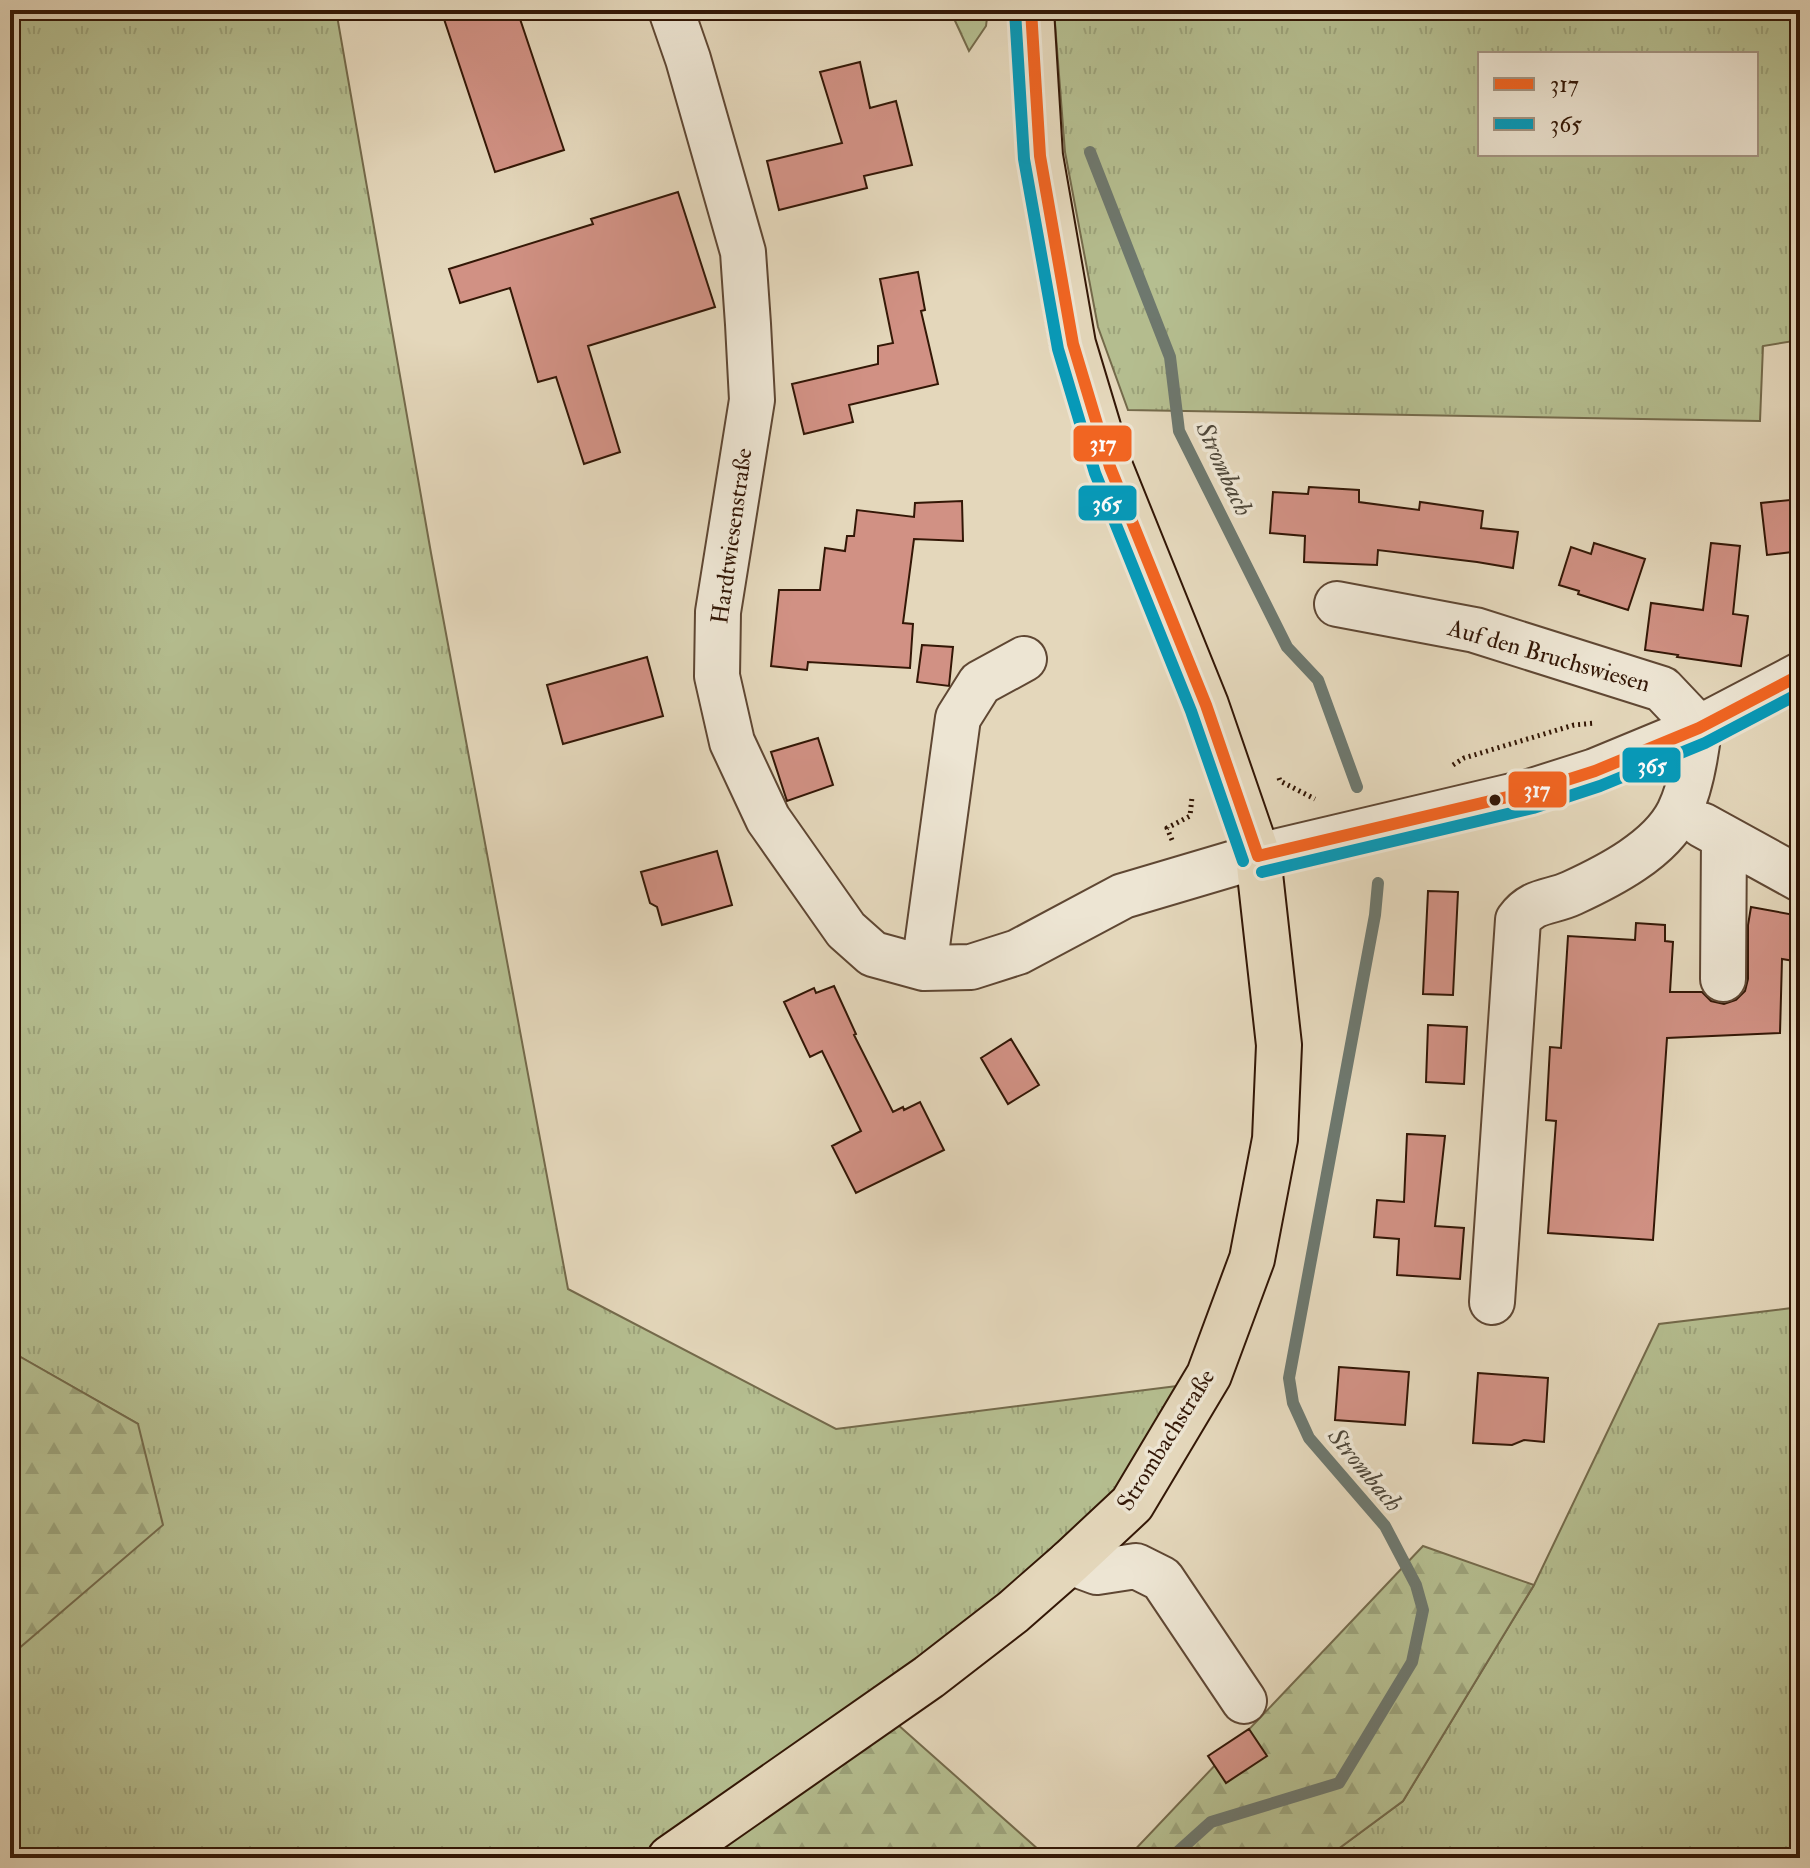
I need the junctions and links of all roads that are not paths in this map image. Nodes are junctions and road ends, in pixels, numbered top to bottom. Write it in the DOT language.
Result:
graph roads {
  1 [pos="671,10"];
  2 [pos="1031,10"];
  3 [pos="1337,604"];
  4 [pos="1024,659"];
  5 [pos="1800,675"];
  6 [pos="1699,728"];
  7 [pos="1679,813"];
  8 [pos="1724,838"];
  9 [pos="1258,856"];
  10 [pos="1800,879"];
  11 [pos="924,968"];
  12 [pos="1723,979"];
  13 [pos="1492,1302"];
  14 [pos="1070,1562"];
  15 [pos="1244,1701"];
  16 [pos="670,1858"];
  1 -- 11 [label="street, Hardtwiesenstraße"];
  2 -- 9 [label="main road, Strombachstraße"];
  3 -- 6 [label="street, Auf den Bruchswiesen"];
  4 -- 11 [label="street"];
  5 -- 6 [label="street"];
  6 -- 7 [label="street"];
  6 -- 9 [label="street"];
  7 -- 8 [label="street"];
  7 -- 13 [label="street"];
  8 -- 10 [label="street"];
  8 -- 12 [label="street"];
  9 -- 11 [label="street, Hardtwiesenstraße"];
  9 -- 14 [label="main road, Strombachstraße"];
  14 -- 15 [label="street"];
  14 -- 16 [label="main road, Strombachstraße"];
}
